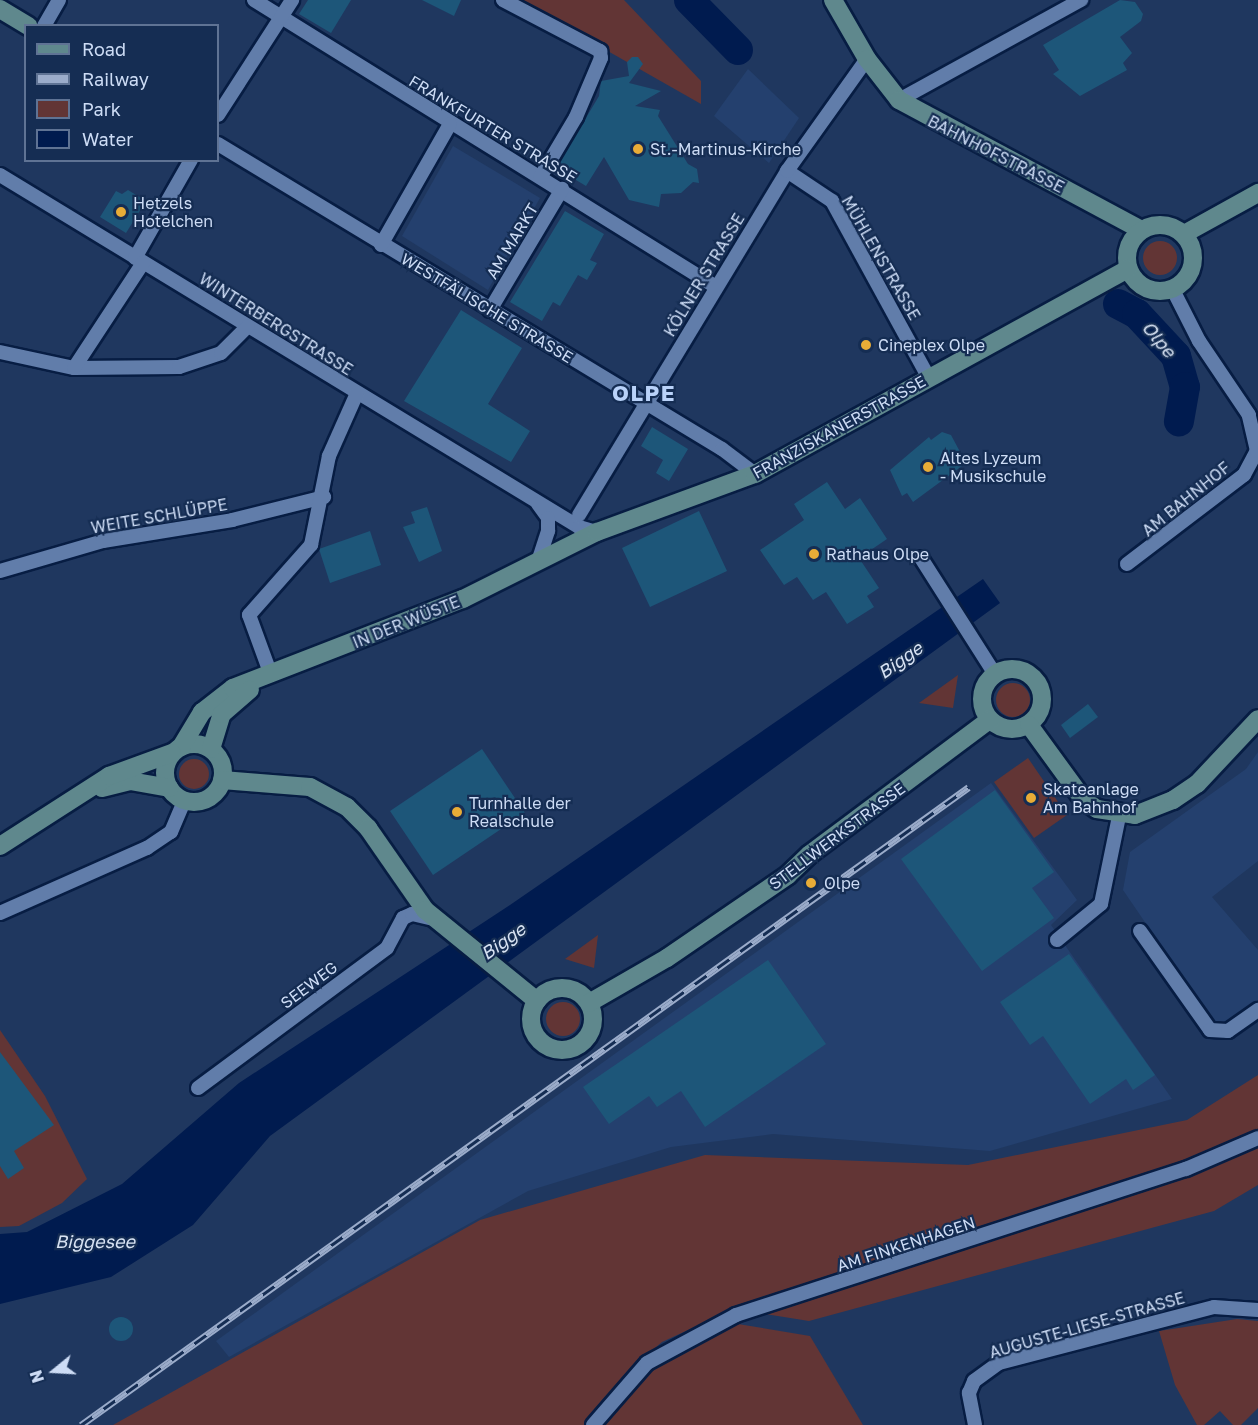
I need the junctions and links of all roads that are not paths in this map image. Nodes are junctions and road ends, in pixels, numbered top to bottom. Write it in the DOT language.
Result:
graph roads {
  1 [pos="59,0"];
  2 [pos="254,0"];
  3 [pos="292,0"];
  4 [pos="503,0"];
  5 [pos="833,0"];
  6 [pos="1081,0"];
  7 [pos="0,9"];
  8 [pos="282,18"];
  9 [pos="25,24"];
  10 [pos="45,24"];
  11 [pos="867,59"];
  12 [pos="899,100"];
  13 [pos="219,113"];
  14 [pos="450,124"];
  15 [pos="221,148"];
  16 [pos="190,162"];
  17 [pos="787,171"];
  18 [pos="0,175"];
  19 [pos="541,176"];
  20 [pos="562,189"];
  21 [pos="1258,193"];
  22 [pos="1141,230"];
  23 [pos="1184,234"];
  24 [pos="381,245"];
  25 [pos="139,260"];
  26 [pos="1128,269"];
  27 [pos="716,287"];
  28 [pos="1173,288"];
  29 [pos="490,310"];
  30 [pos="248,326"];
  31 [pos="0,351"];
  32 [pos="74,368"];
  33 [pos="929,378"];
  34 [pos="357,393"];
  35 [pos="647,404"];
  36 [pos="1257,451"];
  37 [pos="755,474"];
  38 [pos="324,497"];
  39 [pos="535,499"];
  40 [pos="579,515"];
  41 [pos="597,532"];
  42 [pos="921,558"];
  43 [pos="538,561"];
  44 [pos="1127,564"];
  45 [pos="0,571"];
  46 [pos="995,674"];
  47 [pos="271,675"];
  48 [pos="1258,719"];
  49 [pos="990,720"];
  50 [pos="1029,725"];
  51 [pos="211,749"];
  52 [pos="176,750"];
  53 [pos="222,780"];
  54 [pos="169,788"];
  55 [pos="83,795"];
  56 [pos="184,801"];
  57 [pos="1119,816"];
  58 [pos="0,846"];
  59 [pos="0,913"];
  60 [pos="435,920"];
  61 [pos="1140,932"];
  62 [pos="1057,940"];
  63 [pos="537,1001"];
  64 [pos="589,1003"];
  65 [pos="1258,1010"];
  66 [pos="198,1088"];
  67 [pos="1258,1138"];
  68 [pos="1258,1310"];
  69 [pos="593,1425"];
  70 [pos="975,1425"];
  1 -- 10 [label="street"];
  2 -- 8 [label="street, FRANKFURTER STRASSE"];
  3 -- 8 [label="street"];
  4 -- 19 [label="street"];
  5 -- 11 [label="main road, BAHNHOFSTRASSE"];
  6 -- 12 [label="street"];
  7 -- 9 [label="main road"];
  8 -- 13 [label="street"];
  8 -- 14 [label="street, FRANKFURTER STRASSE"];
  11 -- 12 [label="main road, BAHNHOFSTRASSE"];
  11 -- 17 [label="street, KÖLNER STRASSE"];
  12 -- 22 [label="main road, BAHNHOFSTRASSE"];
  14 -- 19 [label="street, FRANKFURTER STRASSE"];
  14 -- 24 [label="street"];
  15 -- 24 [label="street, WESTFÄLISCHE STRASSE"];
  16 -- 25 [label="street"];
  17 -- 27 [label="street, KÖLNER STRASSE"];
  17 -- 33 [label="street, MÜHLENSTRASSE"];
  18 -- 25 [label="street, WINTERBERGSTRASSE"];
  19 -- 20 [label="street, FRANKFURTER STRASSE"];
  20 -- 27 [label="street, FRANKFURTER STRASSE"];
  20 -- 29 [label="street, AM MARKT"];
  21 -- 23 [label="main road"];
  22 -- 23 [label="main road"];
  22 -- 26 [label="main road"];
  23 -- 28 [label="main road"];
  24 -- 29 [label="street, WESTFÄLISCHE STRASSE"];
  25 -- 30 [label="street, WINTERBERGSTRASSE"];
  25 -- 32 [label="street"];
  26 -- 28 [label="main road"];
  26 -- 33 [label="main road, FRANZISKANERSTRASSE"];
  27 -- 35 [label="street, KÖLNER STRASSE"];
  28 -- 36 [label="street"];
  29 -- 35 [label="street, WESTFÄLISCHE STRASSE"];
  30 -- 32 [label="street"];
  30 -- 34 [label="street, WINTERBERGSTRASSE"];
  31 -- 32 [label="street"];
  33 -- 37 [label="main road, FRANZISKANERSTRASSE"];
  34 -- 38 [label="street"];
  34 -- 39 [label="street, WINTERBERGSTRASSE"];
  35 -- 37 [label="street, WESTFÄLISCHE STRASSE"];
  35 -- 40 [label="street, KÖLNER STRASSE"];
  36 -- 44 [label="street, AM BAHNHOF"];
  37 -- 41 [label="main road, FRANZISKANERSTRASSE"];
  38 -- 45 [label="street, WEITE SCHLÜPPE"];
  38 -- 47 [label="street"];
  39 -- 41 [label="street, WINTERBERGSTRASSE"];
  39 -- 43 [label="street"];
  41 -- 43 [label="main road, FRANZISKANERSTRASSE"];
  42 -- 46 [label="street"];
  43 -- 47 [label="main road, IN DER WÜSTE"];
  46 -- 49 [label="main road"];
  46 -- 50 [label="main road"];
  47 -- 51 [label="main road, IN DER WÜSTE"];
  47 -- 52 [label="main road, IN DER WÜSTE"];
  48 -- 57 [label="main road"];
  49 -- 50 [label="main road"];
  49 -- 64 [label="main road, STELLWERKSTRASSE"];
  50 -- 57 [label="main road"];
  51 -- 52 [label="main road"];
  51 -- 53 [label="main road"];
  52 -- 54 [label="main road"];
  52 -- 55 [label="main road"];
  53 -- 56 [label="main road"];
  53 -- 60 [label="main road"];
  54 -- 55 [label="main road"];
  54 -- 56 [label="main road"];
  55 -- 58 [label="main road"];
  56 -- 59 [label="street"];
  57 -- 62 [label="street"];
  60 -- 63 [label="main road"];
  60 -- 66 [label="street, SEEWEG"];
  61 -- 65 [label="street"];
  63 -- 64 [label="main road"];
  63 -- 64 [label="main road"];
  67 -- 69 [label="street, AM FINKENHAGEN"];
  68 -- 70 [label="street, AUGUSTE-LIESE-STRASSE"];
}
